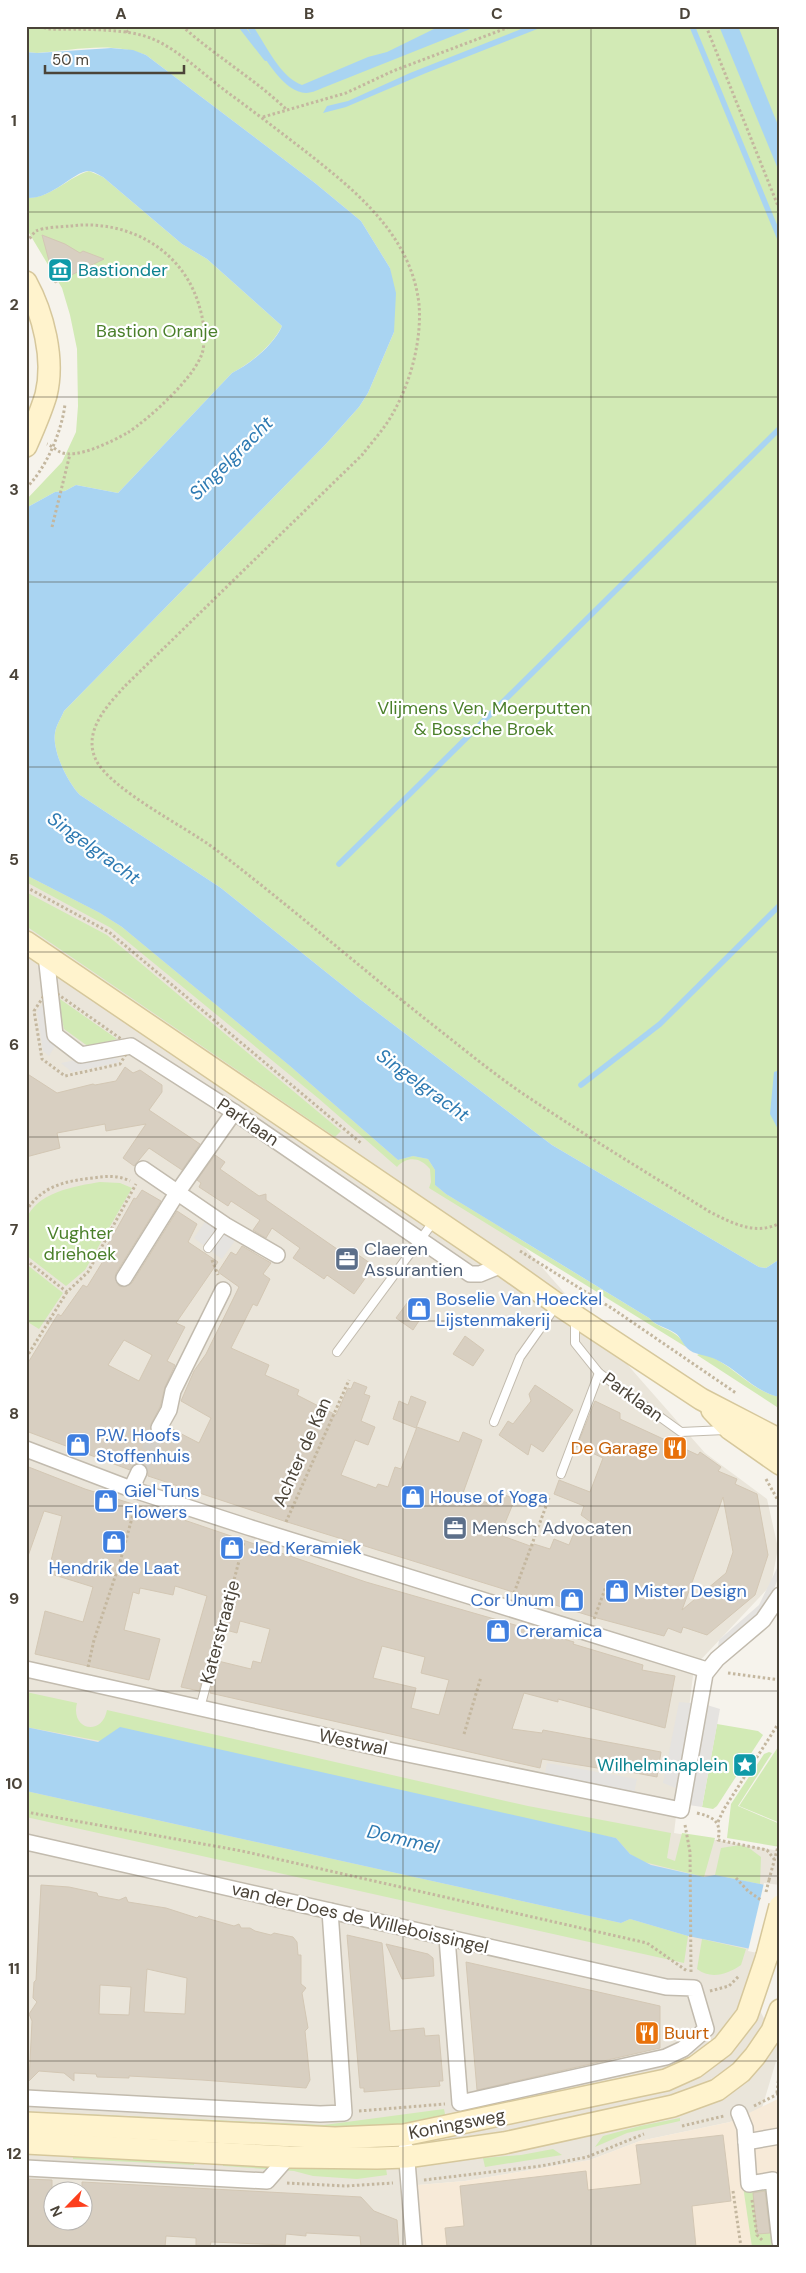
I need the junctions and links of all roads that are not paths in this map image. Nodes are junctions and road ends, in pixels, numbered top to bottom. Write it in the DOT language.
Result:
graph roads {
  1 [pos="26,282"];
  2 [pos="28,439"];
  3 [pos="26,942"];
  4 [pos="46,955"];
  5 [pos="234,1112"];
  6 [pos="143,1168"];
  7 [pos="177,1193"];
  8 [pos="434,1220"];
  9 [pos="225,1225"];
  10 [pos="419,1240"];
  11 [pos="208,1248"];
  12 [pos="277,1255"];
  13 [pos="507,1256"];
  14 [pos="124,1278"];
  15 [pos="223,1290"];
  16 [pos="566,1309"];
  17 [pos="337,1352"];
  18 [pos="599,1373"];
  19 [pos="701,1399"];
  20 [pos="494,1422"];
  21 [pos="159,1428"];
  22 [pos="730,1429"];
  23 [pos="780,1440"];
  24 [pos="26,1449"];
  25 [pos="780,1464"];
  26 [pos="138,1472"];
  27 [pos="562,1474"];
  28 [pos="135,1490"];
  29 [pos="780,1595"];
  30 [pos="221,1629"];
  31 [pos="26,1669"];
  32 [pos="707,1670"];
  33 [pos="200,1708"];
  34 [pos="26,1842"];
  35 [pos="771,1904"];
  36 [pos="330,1911"];
  37 [pos="447,1938"];
  38 [pos="747,2015"];
  39 [pos="779,2017"];
  40 [pos="706,2029"];
  41 [pos="772,2046"];
  42 [pos="26,2098"];
  43 [pos="739,2113"];
  44 [pos="26,2123"];
  45 [pos="404,2135"];
  46 [pos="780,2136"];
  47 [pos="746,2142"];
  48 [pos="26,2143"];
  49 [pos="288,2157"];
  50 [pos="406,2157"];
  51 [pos="26,2168"];
  52 [pos="780,2242"];
  53 [pos="414,2247"];
  1 -- 2 [label="street"];
  3 -- 4 [label="street, Parklaan"];
  4 -- 5 [label="street, Parklaan"];
  4 -- 8 [label="street, Parklaan"];
  5 -- 7 [label="street"];
  5 -- 10 [label="street, Parklaan"];
  6 -- 7 [label="street"];
  7 -- 9 [label="street"];
  7 -- 14 [label="street"];
  8 -- 10 [label="lane"];
  8 -- 13 [label="street, Parklaan"];
  9 -- 11 [label="lane"];
  9 -- 12 [label="street"];
  10 -- 13 [label="street, Parklaan"];
  10 -- 17 [label="lane"];
  13 -- 16 [label="street, Parklaan"];
  15 -- 21 [label="street"];
  16 -- 18 [label="lane, Parklaan"];
  16 -- 19 [label="street, Parklaan"];
  16 -- 20 [label="lane"];
  18 -- 22 [label="lane, Parklaan"];
  18 -- 27 [label="lane"];
  19 -- 22 [label="street"];
  19 -- 23 [label="street"];
  22 -- 25 [label="street"];
  24 -- 28 [label="street"];
  26 -- 28 [label="street"];
  28 -- 32 [label="street"];
  29 -- 32 [label="street"];
  30 -- 33 [label="lane, Katerstraatje"];
  31 -- 33 [label="street, Westwal"];
  32 -- 33 [label="street, Westwal"];
  34 -- 36 [label="street, van der Does de Willeboissingel"];
  35 -- 38 [label="street, Koningsweg, bridge"];
  36 -- 37 [label="street, van der Does de Willeboissingel"];
  36 -- 42 [label="street"];
  37 -- 40 [label="street, van der Does de Willeboissingel"];
  37 -- 40 [label="street, Koningsweg"];
  38 -- 39 [label="street"];
  38 -- 41 [label="street"];
  38 -- 45 [label="street, Koningsweg"];
  39 -- 41 [label="street, Koningsweg"];
  41 -- 50 [label="street, Koningsweg"];
  43 -- 47 [label="street"];
  44 -- 45 [label="street, Koningsweg"];
  45 -- 50 [label="street"];
  46 -- 47 [label="street"];
  47 -- 52 [label="street"];
  48 -- 49 [label="street, Koningsweg"];
  49 -- 50 [label="street, Koningsweg"];
  49 -- 51 [label="street"];
  50 -- 53 [label="street"];
}
